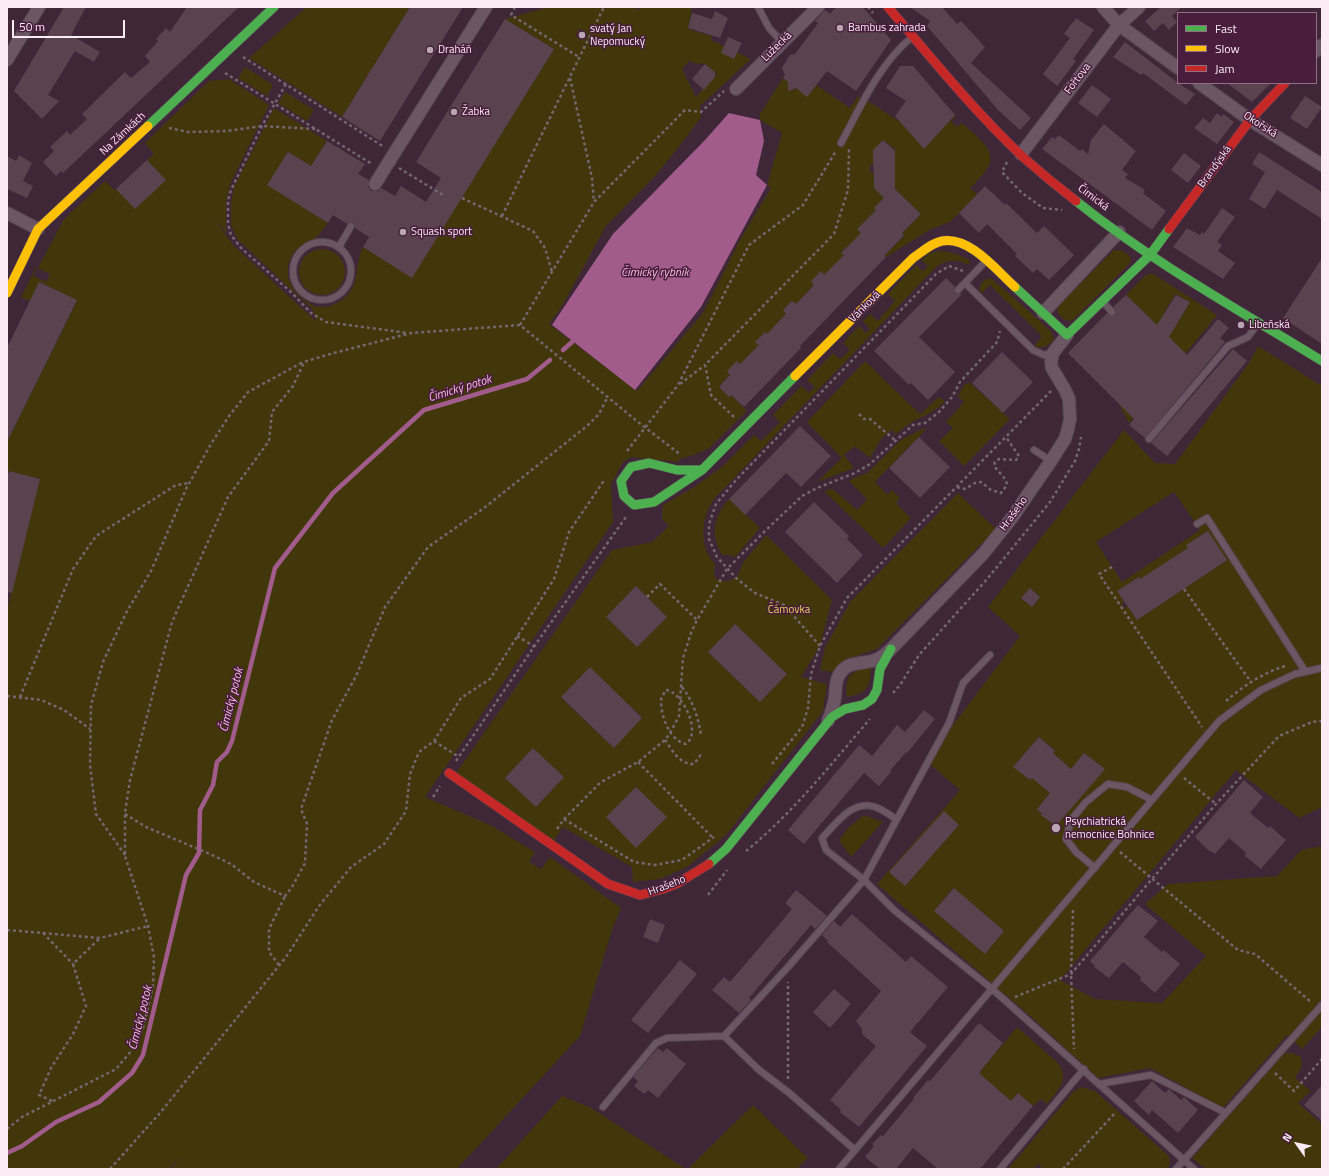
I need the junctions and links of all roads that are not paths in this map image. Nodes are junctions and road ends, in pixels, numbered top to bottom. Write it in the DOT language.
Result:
graph roads {
  1 [pos="39,7"];
  2 [pos="274,7"];
  3 [pos="486,7"];
  4 [pos="758,7"];
  5 [pos="818,7"];
  6 [pos="888,7"];
  7 [pos="1102,7"];
  8 [pos="1139,7"];
  9 [pos="1119,25"];
  10 [pos="913,37"];
  11 [pos="782,42"];
  12 [pos="7,60"];
  13 [pos="1177,67"];
  14 [pos="1200,84"];
  15 [pos="1284,84"];
  16 [pos="736,89"];
  17 [pos="1250,120"];
  18 [pos="841,143"];
  19 [pos="1021,154"];
  20 [pos="1322,165"];
  21 [pos="375,184"];
  22 [pos="7,213"];
  23 [pos="351,226"];
  24 [pos="38,229"];
  25 [pos="1119,232"];
  26 [pos="339,247"];
  27 [pos="1150,255"];
  28 [pos="986,260"];
  29 [pos="965,283"];
  30 [pos="958,290"];
  31 [pos="7,293"];
  32 [pos="1102,301"];
  33 [pos="1112,312"];
  34 [pos="1043,313"];
  35 [pos="1259,322"];
  36 [pos="1067,335"];
  37 [pos="1053,353"];
  38 [pos="1322,361"];
  39 [pos="1149,439"];
  40 [pos="1034,450"];
  41 [pos="1051,461"];
  42 [pos="702,470"];
  43 [pos="1197,524"];
  44 [pos="890,650"];
  45 [pos="990,655"];
  46 [pos="1322,668"];
  47 [pos="1305,671"];
  48 [pos="827,722"];
  49 [pos="449,773"];
  50 [pos="1152,800"];
  51 [pos="896,819"];
  52 [pos="1095,868"];
  53 [pos="864,880"];
  54 [pos="991,988"];
  55 [pos="1320,1007"];
  56 [pos="724,1036"];
  57 [pos="1084,1069"];
  58 [pos="1099,1084"];
  59 [pos="603,1107"];
  60 [pos="1226,1113"];
  61 [pos="855,1150"];
  62 [pos="1184,1160"];
  63 [pos="839,1169"];
  64 [pos="1000,1169"];
  65 [pos="1176,1169"];
  66 [pos="1194,1169"];
  1 -- 12 [label="street"];
  2 -- 24 [label="street, Na Zámkách"];
  3 -- 21 [label="street"];
  4 -- 11 [label="lane"];
  5 -- 11 [label="street, Lužecká"];
  6 -- 10 [label="street, Čimická"];
  7 -- 9 [label="street"];
  8 -- 9 [label="street, Fořtova"];
  9 -- 13 [label="street"];
  9 -- 19 [label="street, Fořtova"];
  10 -- 18 [label="lane"];
  10 -- 19 [label="street, Čimická"];
  11 -- 16 [label="street, Lužecká"];
  14 -- 17 [label="street, Okořská"];
  15 -- 17 [label="street, Brandýská"];
  17 -- 20 [label="street, Okořská"];
  17 -- 27 [label="street, Brandýská"];
  19 -- 25 [label="street, Čimická"];
  22 -- 24 [label="street"];
  23 -- 26 [label="lane"];
  24 -- 31 [label="street, Na Zámkách"];
  25 -- 27 [label="street, Čimická"];
  25 -- 34 [label="street"];
  26 -- 26 [label="lane"];
  27 -- 32 [label="street"];
  27 -- 35 [label="street, Čimická"];
  28 -- 29 [label="lane"];
  28 -- 34 [label="street, Vánková"];
  28 -- 42 [label="street, Vánková"];
  29 -- 30 [label="lane"];
  29 -- 37 [label="lane"];
  32 -- 33 [label="lane"];
  32 -- 36 [label="street"];
  34 -- 36 [label="street, Vánková"];
  35 -- 38 [label="street, Čimická"];
  35 -- 39 [label="lane"];
  36 -- 37 [label="street"];
  37 -- 41 [label="street, Hrašeho"];
  40 -- 41 [label="lane"];
  41 -- 44 [label="street, Hrašeho"];
  42 -- 42 [label="street, Vánková"];
  43 -- 47 [label="lane"];
  44 -- 48 [label="street, Hrašeho"];
  44 -- 48 [label="street, Hrašeho"];
  45 -- 51 [label="lane"];
  46 -- 47 [label="lane"];
  47 -- 50 [label="lane"];
  48 -- 49 [label="street, Hrašeho"];
  50 -- 52 [label="lane"];
  50 -- 52 [label="lane"];
  51 -- 53 [label="lane"];
  51 -- 53 [label="lane"];
  52 -- 54 [label="lane"];
  53 -- 54 [label="lane"];
  53 -- 56 [label="lane"];
  54 -- 57 [label="lane"];
  54 -- 61 [label="lane"];
  55 -- 60 [label="lane"];
  56 -- 59 [label="lane"];
  56 -- 61 [label="lane"];
  57 -- 58 [label="lane"];
  57 -- 64 [label="lane"];
  58 -- 60 [label="lane"];
  58 -- 62 [label="lane"];
  60 -- 62 [label="lane"];
  61 -- 63 [label="lane"];
  62 -- 65 [label="lane"];
  62 -- 66 [label="lane"];
}
